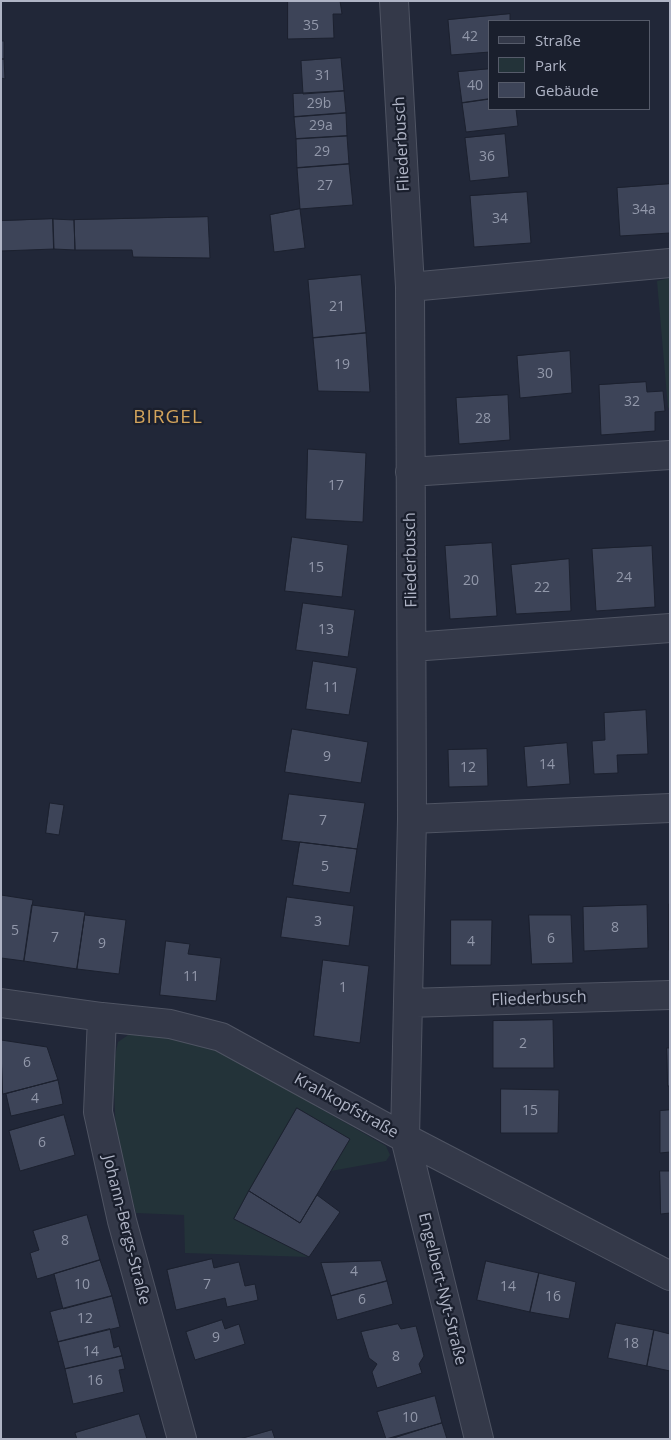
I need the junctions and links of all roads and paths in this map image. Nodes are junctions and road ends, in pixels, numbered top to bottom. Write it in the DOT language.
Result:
graph roads {
  1 [pos="394,1"];
  2 [pos="670,263"];
  3 [pos="410,287"];
  4 [pos="670,454"];
  5 [pos="410,472"];
  6 [pos="670,628"];
  7 [pos="412,647"];
  8 [pos="670,808"];
  9 [pos="412,819"];
  10 [pos="670,995"];
  11 [pos="1,1003"];
  12 [pos="408,1003"];
  13 [pos="102,1017"];
  14 [pos="404,1138"];
  15 [pos="670,1276"];
  16 [pos="182,1439"];
  17 [pos="479,1439"];
  1 -- 3 [label="street, Fliederbusch"];
  2 -- 3 [label="street"];
  3 -- 5 [label="street, Fliederbusch"];
  4 -- 5 [label="street"];
  5 -- 7 [label="street, Fliederbusch"];
  6 -- 7 [label="street"];
  7 -- 9 [label="street, Fliederbusch"];
  8 -- 9 [label="street"];
  9 -- 12 [label="street, Fliederbusch"];
  10 -- 12 [label="street, Fliederbusch"];
  11 -- 13 [label="street, Krahkopfstraße"];
  12 -- 14 [label="street, Fliederbusch"];
  13 -- 14 [label="street, Krahkopfstraße"];
  13 -- 16 [label="street, Johann-Bergs-Straße"];
  14 -- 15 [label="street, Krahkopfstraße"];
  14 -- 17 [label="street, Engelbert-Nyt-Straße"];
}
